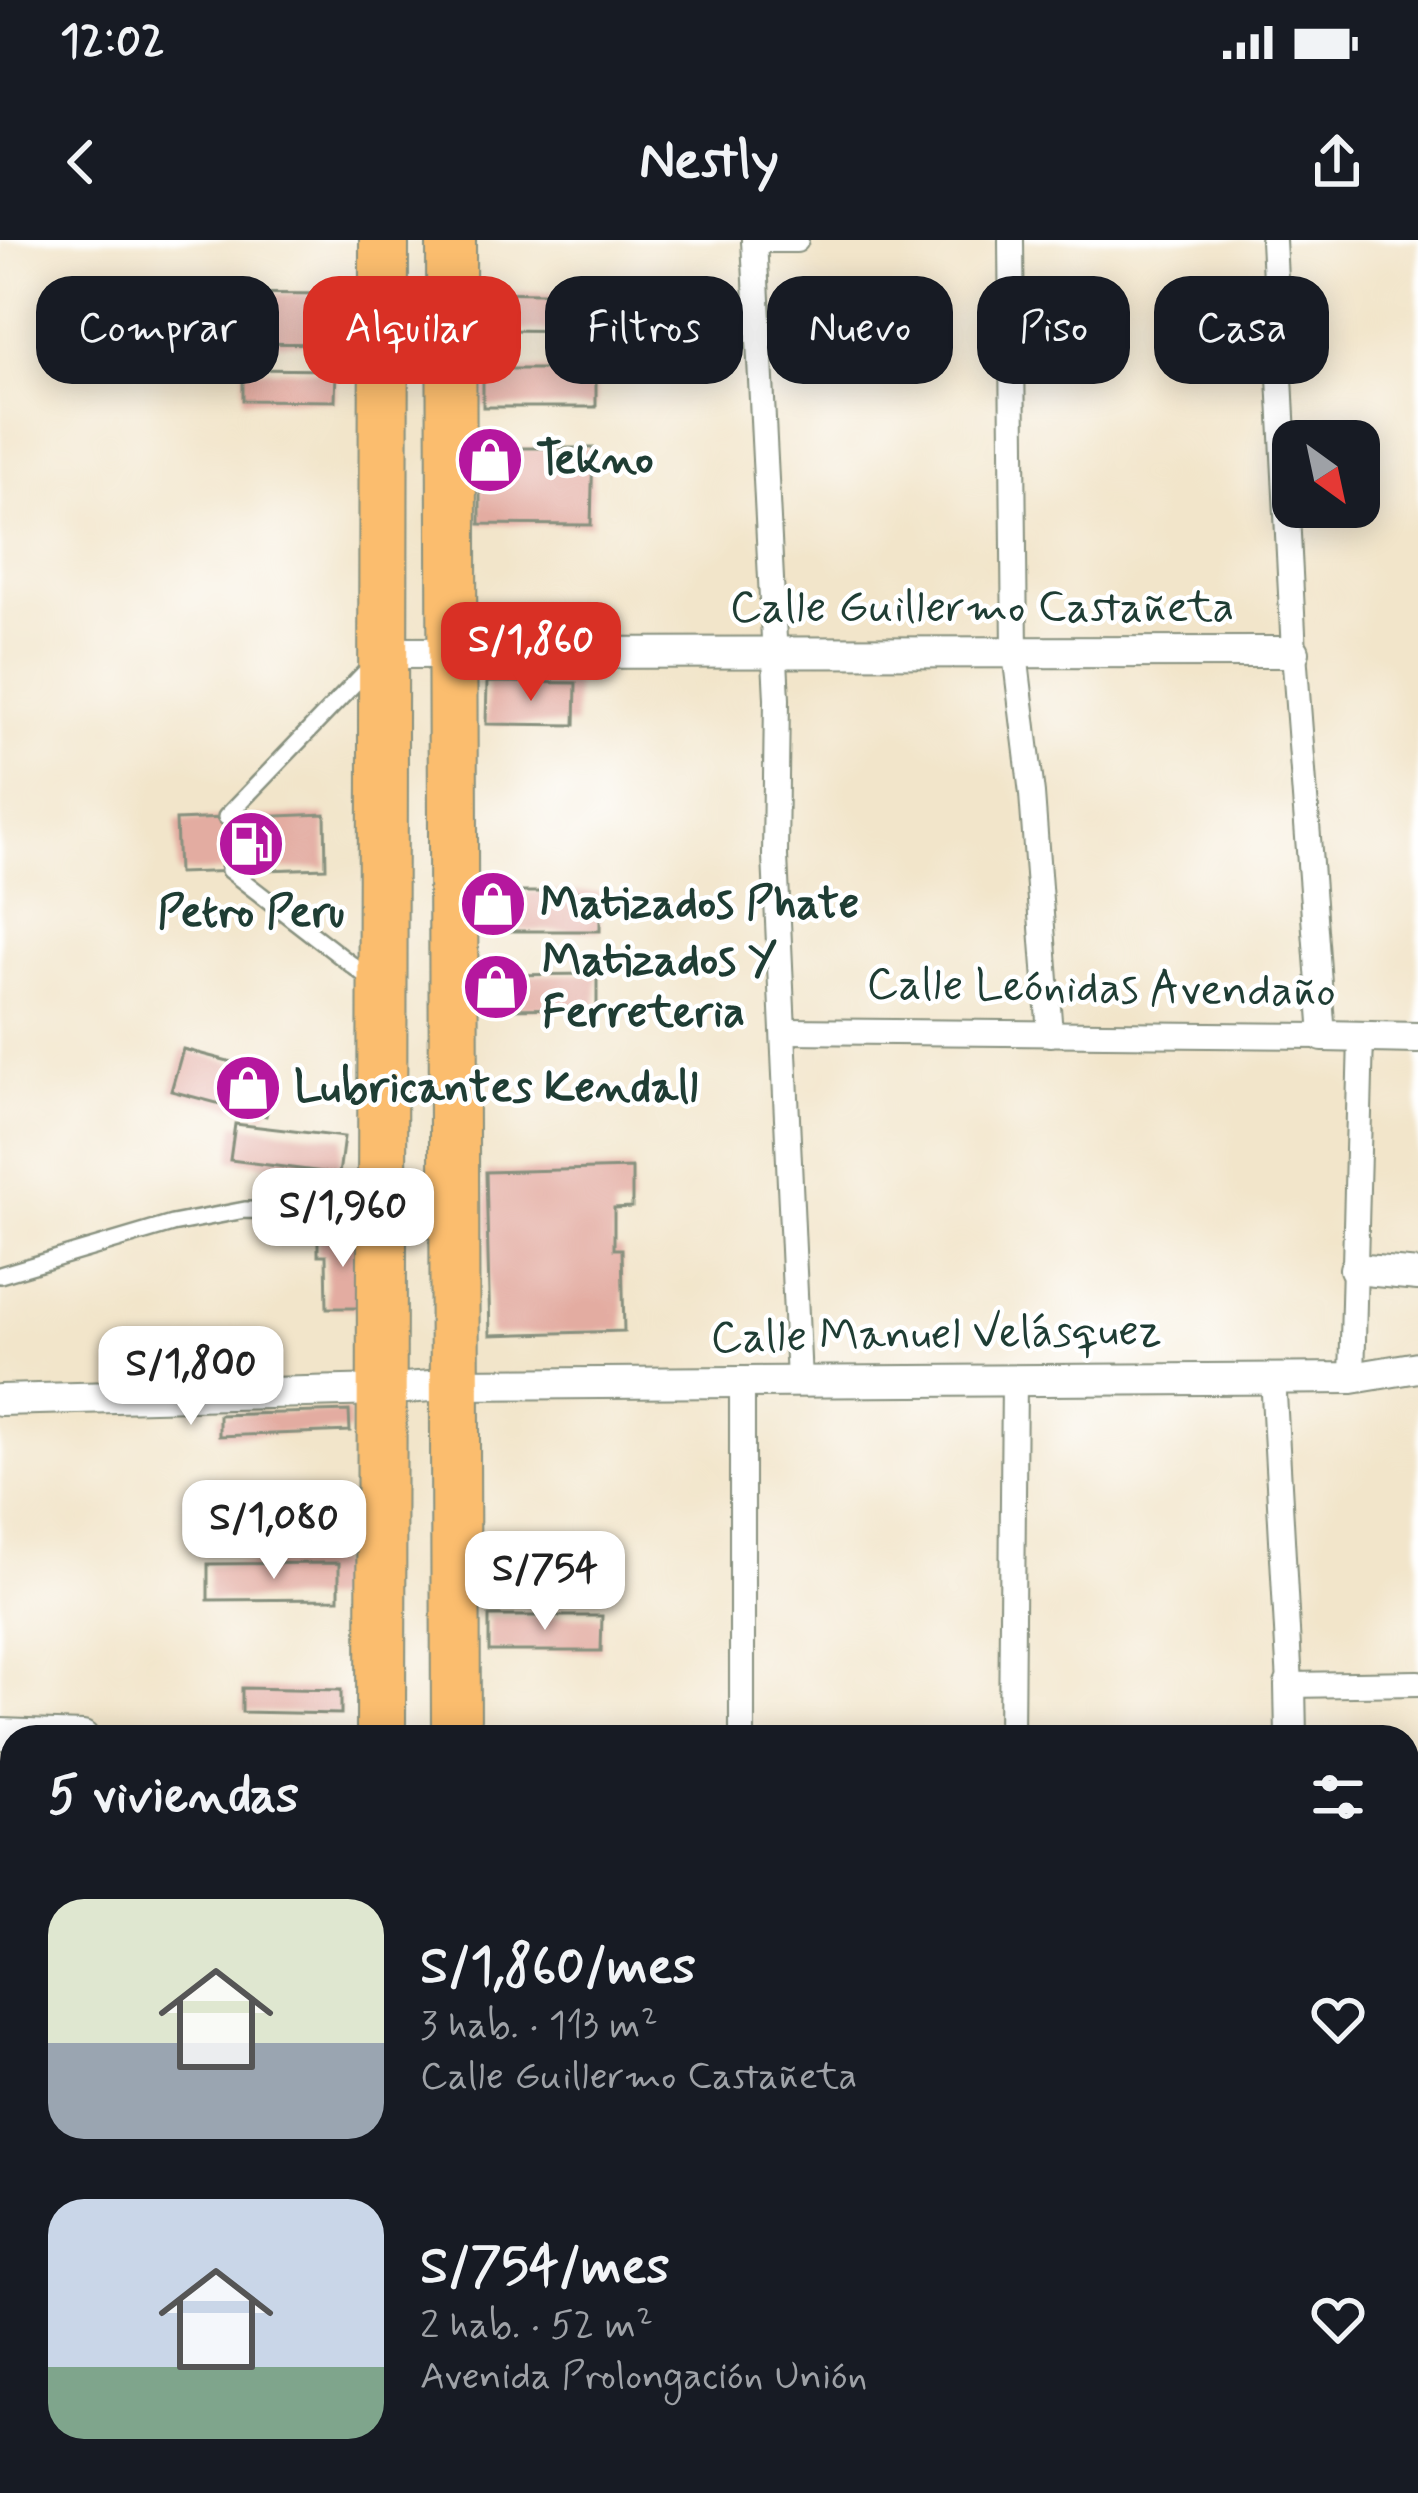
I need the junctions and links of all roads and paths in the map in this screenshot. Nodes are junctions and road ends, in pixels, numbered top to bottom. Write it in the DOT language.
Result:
graph roads {
  1 [pos="384,240"];
  2 [pos="451,240"];
  3 [pos="754,240"];
  4 [pos="796,240"];
  5 [pos="1011,240"];
  6 [pos="1274,240"];
  7 [pos="453,652"];
  8 [pos="1294,652"];
  9 [pos="383,653"];
  10 [pos="1015,653"];
  11 [pos="775,655"];
  12 [pos="226,818"];
  13 [pos="229,870"];
  14 [pos="382,988"];
  15 [pos="784,1031"];
  16 [pos="1050,1034"];
  17 [pos="1323,1036"];
  18 [pos="1360,1037"];
  19 [pos="1418,1038"];
  20 [pos="382,1212"];
  21 [pos="1355,1269"];
  22 [pos="0,1275"];
  23 [pos="1418,1275"];
  24 [pos="1418,1366"];
  25 [pos="1273,1376"];
  26 [pos="1014,1378"];
  27 [pos="1352,1378"];
  28 [pos="799,1381"];
  29 [pos="742,1382"];
  30 [pos="455,1384"];
  31 [pos="381,1390"];
  32 [pos="0,1400"];
  33 [pos="1418,1683"];
  34 [pos="1290,1685"];
  35 [pos="381,1725"];
  36 [pos="455,1725"];
  37 [pos="742,1725"];
  38 [pos="1011,1725"];
  39 [pos="1291,1725"];
  1 -- 9 [label="main road"];
  2 -- 7 [label="main road"];
  3 -- 4 [label="street"];
  3 -- 11 [label="street"];
  5 -- 10 [label="street"];
  6 -- 8 [label="street"];
  7 -- 9 [label="street, Calle Guillermo Castañeta"];
  7 -- 11 [label="street, Calle Guillermo Castañeta"];
  7 -- 30 [label="main road"];
  8 -- 10 [label="street, Calle Guillermo Castañeta"];
  8 -- 17 [label="street"];
  9 -- 12 [label="lane"];
  9 -- 14 [label="main road"];
  10 -- 11 [label="street, Calle Guillermo Castañeta"];
  10 -- 16 [label="street"];
  11 -- 15 [label="street"];
  13 -- 14 [label="lane"];
  14 -- 20 [label="main road"];
  15 -- 16 [label="street, Calle Leónidas Avendaño"];
  15 -- 28 [label="street"];
  16 -- 17 [label="street, Calle Leónidas Avendaño"];
  17 -- 18 [label="street, Calle Leónidas Avendaño"];
  18 -- 19 [label="street, Calle Leónidas Avendaño"];
  18 -- 21 [label="street"];
  20 -- 22 [label="lane"];
  20 -- 31 [label="main road"];
  21 -- 23 [label="street"];
  21 -- 27 [label="street"];
  24 -- 27 [label="street, Calle Manuel Velásquez"];
  25 -- 26 [label="street, Calle Manuel Velásquez"];
  25 -- 27 [label="street, Calle Manuel Velásquez"];
  25 -- 34 [label="street"];
  26 -- 28 [label="street, Calle Manuel Velásquez"];
  26 -- 38 [label="street"];
  28 -- 29 [label="street, Calle Manuel Velásquez"];
  29 -- 30 [label="street, Calle Manuel Velásquez"];
  29 -- 37 [label="street"];
  30 -- 31 [label="street, Calle Manuel Velásquez"];
  30 -- 36 [label="main road"];
  31 -- 32 [label="street, Calle Manuel Velásquez"];
  31 -- 35 [label="main road"];
  33 -- 34 [label="street"];
  34 -- 39 [label="street"];
}
